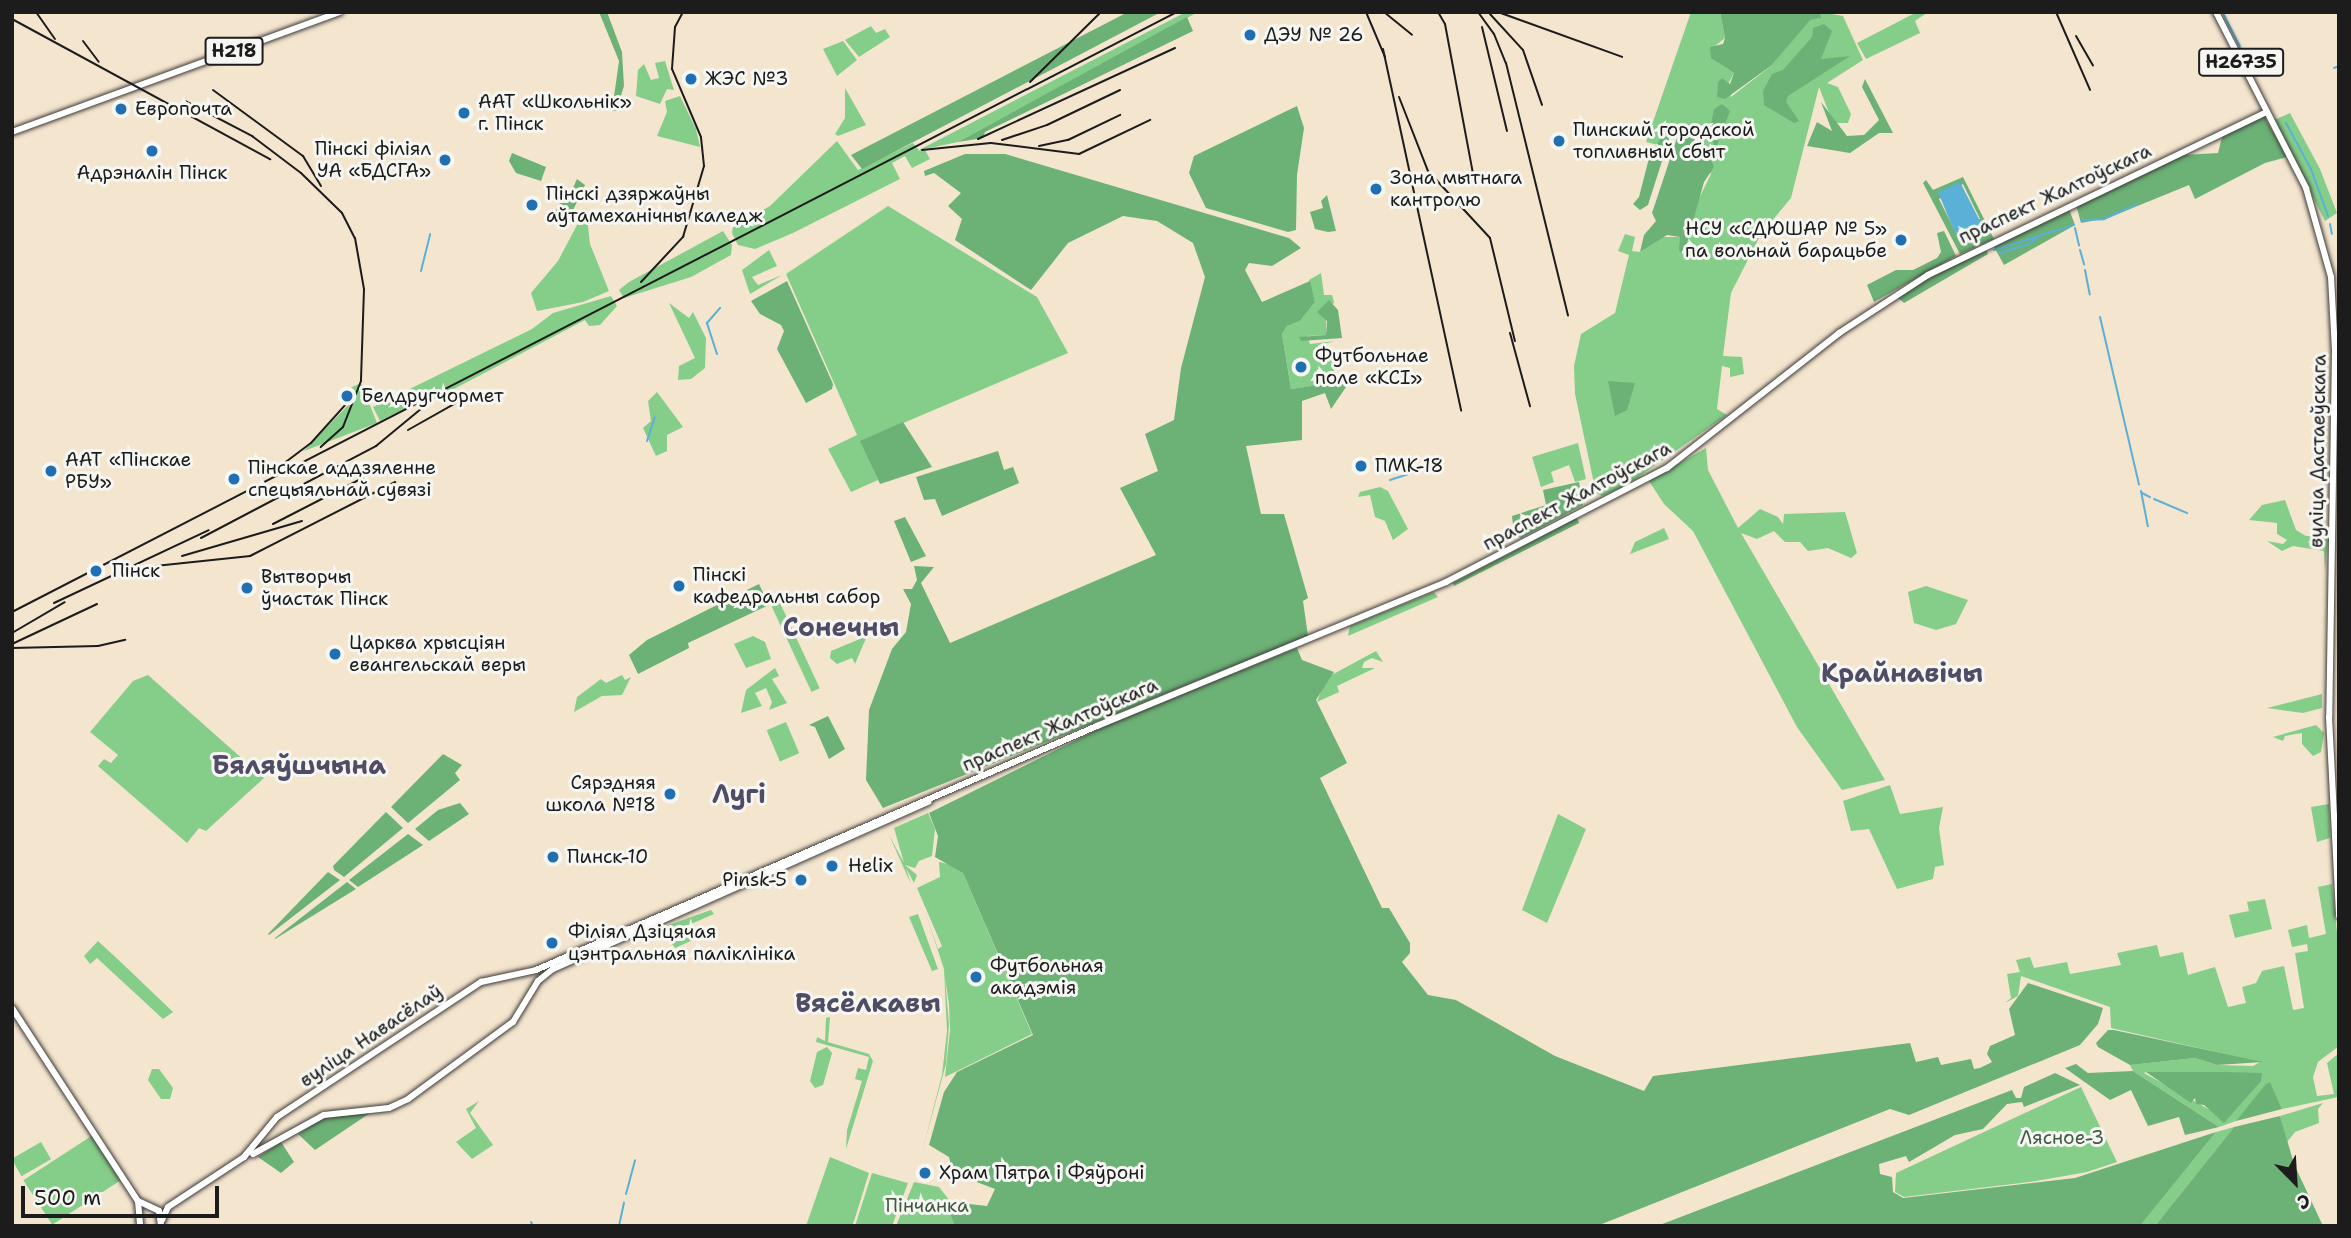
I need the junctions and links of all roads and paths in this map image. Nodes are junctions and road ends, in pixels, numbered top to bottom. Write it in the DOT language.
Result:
graph roads {
  1 [pos="340,12"];
  2 [pos="2216,12"];
  3 [pos="2267,112"];
  4 [pos="12,132"];
  5 [pos="2339,916"];
  6 [pos="556,965"];
  7 [pos="533,971"];
  8 [pos="538,981"];
  9 [pos="12,1008"];
  10 [pos="244,1157"];
  11 [pos="138,1201"];
  12 [pos="153,1207"];
  13 [pos="168,1207"];
  14 [pos="138,1216"];
  15 [pos="161,1224"];
  16 [pos="140,1226"];
  1 -- 4 [label="main road, Н218"];
  2 -- 3 [label="main road, вуліца Дастаеўскага / Н26735"];
  3 -- 5 [label="main road, вуліца Дастаеўскага / Н26735"];
  3 -- 6 [label="main road, праспект Жалтоўскага"];
  6 -- 7 [label="main road, праспект Жалтоўскага"];
  6 -- 8 [label="main road"];
  7 -- 8 [label="main road"];
  7 -- 10 [label="main road, вуліца Навасёлаў"];
  8 -- 10 [label="main road"];
  9 -- 11 [label="main road"];
  10 -- 13 [label="main road"];
  11 -- 12 [label="main road"];
  11 -- 14 [label="main road"];
  12 -- 13 [label="main road"];
  12 -- 14 [label="main road"];
  12 -- 15 [label="main road"];
  13 -- 15 [label="main road"];
  14 -- 16 [label="main road"];
}
